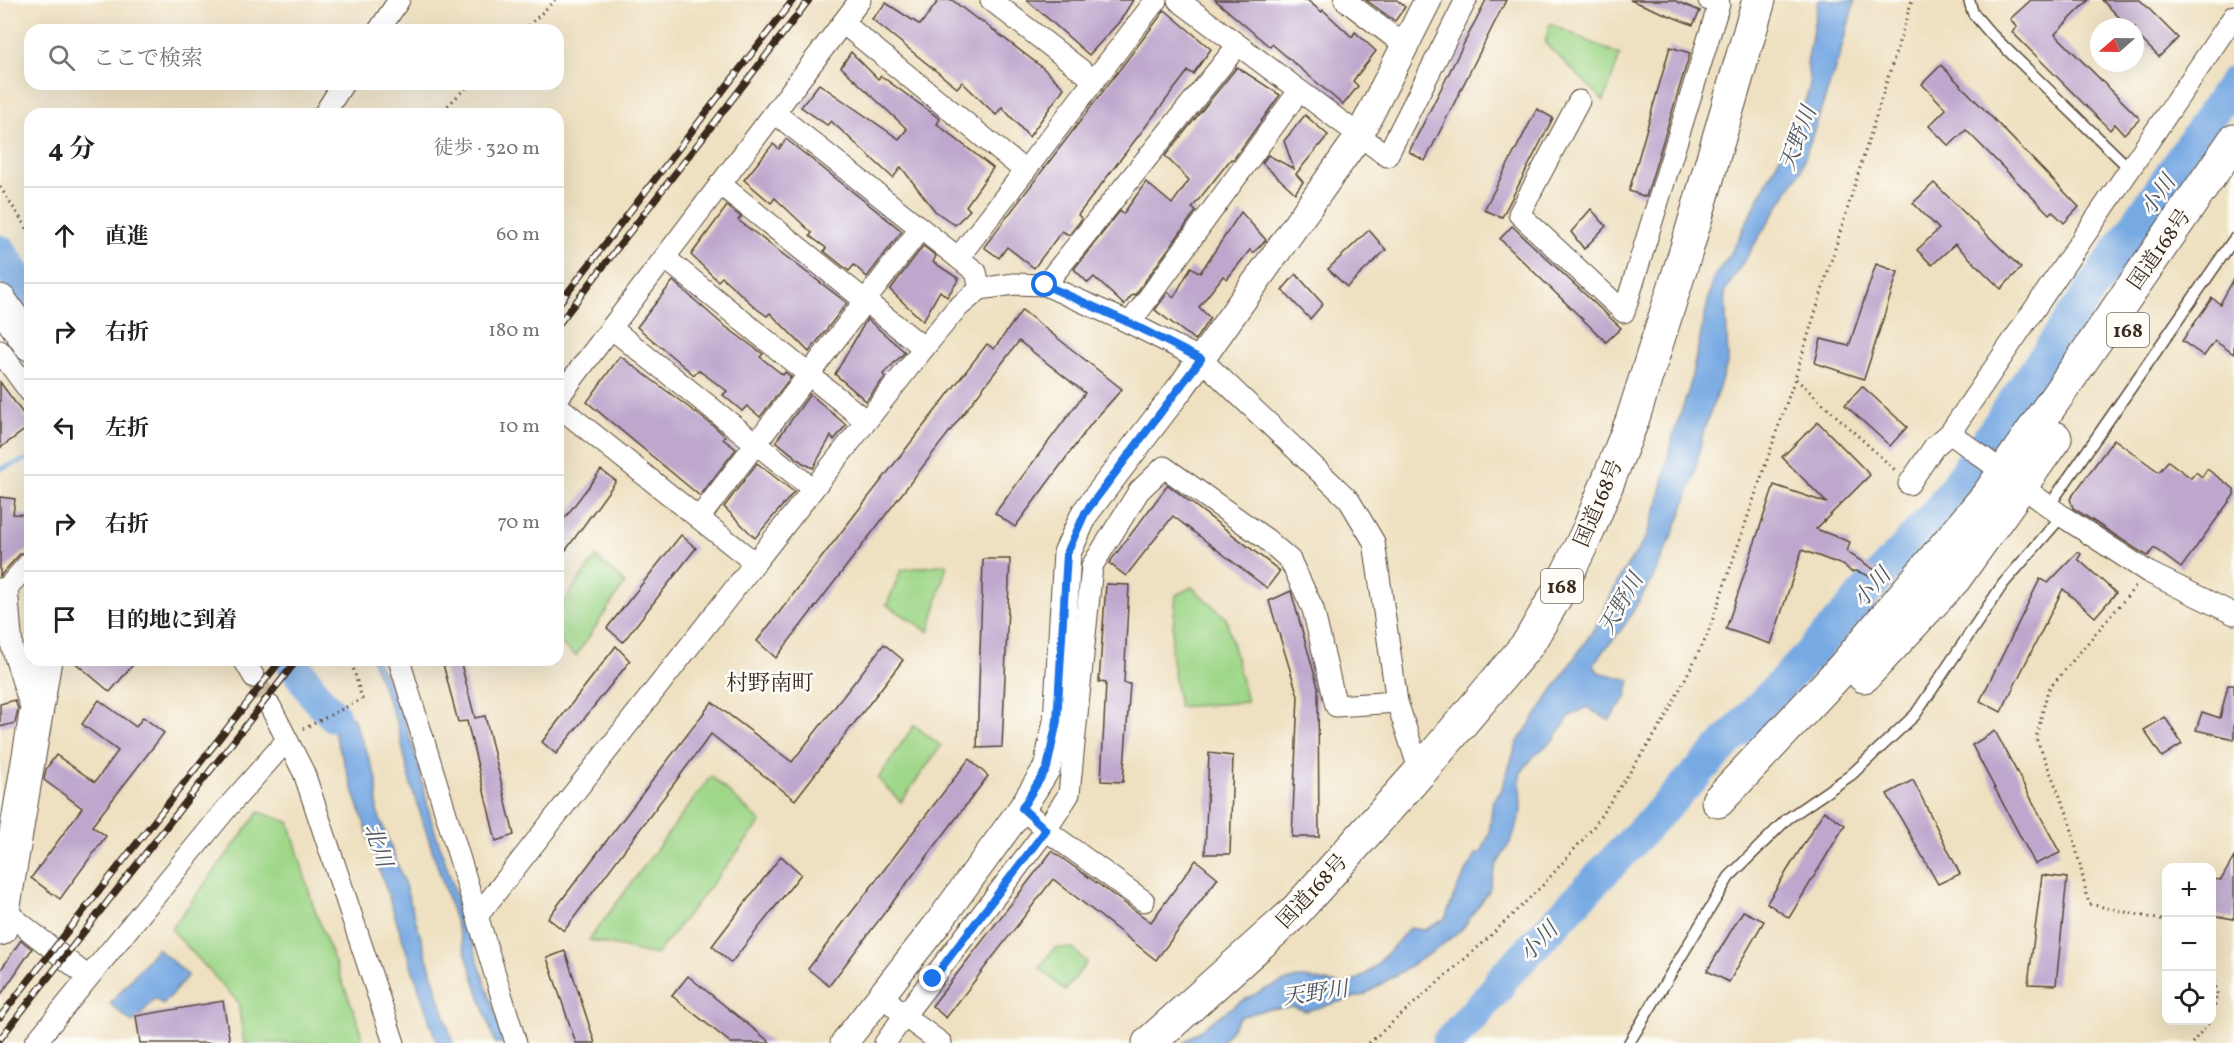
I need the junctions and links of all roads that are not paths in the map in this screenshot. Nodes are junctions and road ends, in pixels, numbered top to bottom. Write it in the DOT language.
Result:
graph roads {
  1 [pos="399,0"];
  2 [pos="860,0"];
  3 [pos="991,0"];
  4 [pos="1156,0"];
  5 [pos="1178,0"];
  6 [pos="1345,0"];
  7 [pos="1428,0"];
  8 [pos="1466,0"];
  9 [pos="1709,0"];
  10 [pos="1759,0"];
  11 [pos="1969,0"];
  12 [pos="2234,16"];
  13 [pos="843,23"];
  14 [pos="383,24"];
  15 [pos="1238,45"];
  16 [pos="1404,45"];
  17 [pos="1094,80"];
  18 [pos="339,90"];
  19 [pos="1299,91"];
  20 [pos="1579,101"];
  21 [pos="328,108"];
  22 [pos="774,113"];
  23 [pos="1359,136"];
  24 [pos="2234,141"];
  25 [pos="2129,168"];
  26 [pos="1025,171"];
  27 [pos="2234,174"];
  28 [pos="720,184"];
  29 [pos="920,229"];
  30 [pos="2234,239"];
  31 [pos="665,258"];
  32 [pos="958,258"];
  33 [pos="1045,285"];
  34 [pos="980,289"];
  35 [pos="0,301"];
  36 [pos="865,301"];
  37 [pos="1130,323"];
  38 [pos="611,328"];
  39 [pos="24,335"];
  40 [pos="924,348"];
  41 [pos="0,351"];
  42 [pos="1201,359"];
  43 [pos="809,374"];
  44 [pos="24,384"];
  45 [pos="564,390"];
  46 [pos="564,411"];
  47 [pos="866,421"];
  48 [pos="1950,434"];
  49 [pos="756,444"];
  50 [pos="2013,479"];
  51 [pos="1909,484"];
  52 [pos="813,489"];
  53 [pos="2056,511"];
  54 [pos="699,518"];
  55 [pos="755,563"];
  56 [pos="24,568"];
  57 [pos="4,589"];
  58 [pos="2234,614"];
  59 [pos="44,666"];
  60 [pos="401,666"];
  61 [pos="1397,702"];
  62 [pos="270,706"];
  63 [pos="35,720"];
  64 [pos="287,740"];
  65 [pos="1420,772"];
  66 [pos="1725,807"];
  67 [pos="1022,808"];
  68 [pos="1046,830"];
  69 [pos="1144,901"];
  70 [pos="1,915"];
  71 [pos="478,915"];
  72 [pos="88,977"];
  73 [pos="882,994"];
  74 [pos="904,1016"];
  75 [pos="35,1043"];
  76 [pos="394,1043"];
  77 [pos="516,1043"];
  78 [pos="844,1043"];
  79 [pos="885,1043"];
  80 [pos="941,1043"];
  81 [pos="1149,1043"];
  82 [pos="1629,1043"];
  1 -- 14 [label="street"];
  2 -- 13 [label="street"];
  3 -- 17 [label="street"];
  4 -- 17 [label="street"];
  5 -- 15 [label="street"];
  6 -- 16 [label="street"];
  7 -- 16 [label="street"];
  8 -- 23 [label="street"];
  9 -- 20 [label="street"];
  10 -- 65 [label="main road, 国道168号 / 168"];
  11 -- 25 [label="lane"];
  12 -- 25 [label="street"];
  13 -- 22 [label="street"];
  13 -- 26 [label="street"];
  15 -- 19 [label="street"];
  15 -- 33 [label="street"];
  16 -- 23 [label="street"];
  17 -- 26 [label="street"];
  18 -- 21 [label="street"];
  19 -- 23 [label="street"];
  19 -- 37 [label="street"];
  22 -- 28 [label="street"];
  22 -- 29 [label="street"];
  23 -- 42 [label="street"];
  24 -- 50 [label="main road, 国道168号"];
  25 -- 48 [label="street"];
  26 -- 32 [label="street"];
  27 -- 50 [label="main road, 国道168号 / 168"];
  28 -- 31 [label="street"];
  28 -- 36 [label="street"];
  29 -- 32 [label="street"];
  29 -- 36 [label="street"];
  30 -- 53 [label="lane"];
  31 -- 38 [label="street"];
  31 -- 43 [label="street"];
  32 -- 34 [label="street"];
  33 -- 34 [label="street"];
  33 -- 37 [label="street"];
  34 -- 40 [label="street"];
  35 -- 39 [label="main road"];
  36 -- 40 [label="street"];
  36 -- 43 [label="street"];
  37 -- 42 [label="street"];
  38 -- 45 [label="street"];
  38 -- 49 [label="street"];
  40 -- 47 [label="street"];
  41 -- 44 [label="street"];
  42 -- 61 [label="street"];
  42 -- 67 [label="street"];
  43 -- 47 [label="street"];
  43 -- 49 [label="street"];
  46 -- 54 [label="street"];
  47 -- 52 [label="street"];
  48 -- 50 [label="street"];
  48 -- 51 [label="street"];
  49 -- 52 [label="street"];
  49 -- 54 [label="street"];
  50 -- 53 [label="street"];
  50 -- 66 [label="main road, 国道168号 / 168"];
  52 -- 55 [label="street"];
  53 -- 58 [label="street"];
  53 -- 82 [label="lane"];
  54 -- 55 [label="street"];
  55 -- 71 [label="street"];
  56 -- 57 [label="street"];
  57 -- 63 [label="street"];
  59 -- 63 [label="main road"];
  60 -- 71 [label="street"];
  61 -- 65 [label="street"];
  61 -- 68 [label="street"];
  62 -- 64 [label="street"];
  63 -- 70 [label="main road"];
  64 -- 72 [label="street"];
  64 -- 76 [label="street"];
  65 -- 81 [label="main road, 国道168号 / 168"];
  67 -- 68 [label="street"];
  67 -- 73 [label="street"];
  68 -- 69 [label="street"];
  68 -- 74 [label="street"];
  70 -- 72 [label="street"];
  71 -- 77 [label="street"];
  72 -- 75 [label="street"];
  73 -- 74 [label="street"];
  73 -- 78 [label="street"];
  74 -- 79 [label="street"];
  74 -- 80 [label="street"];
}
